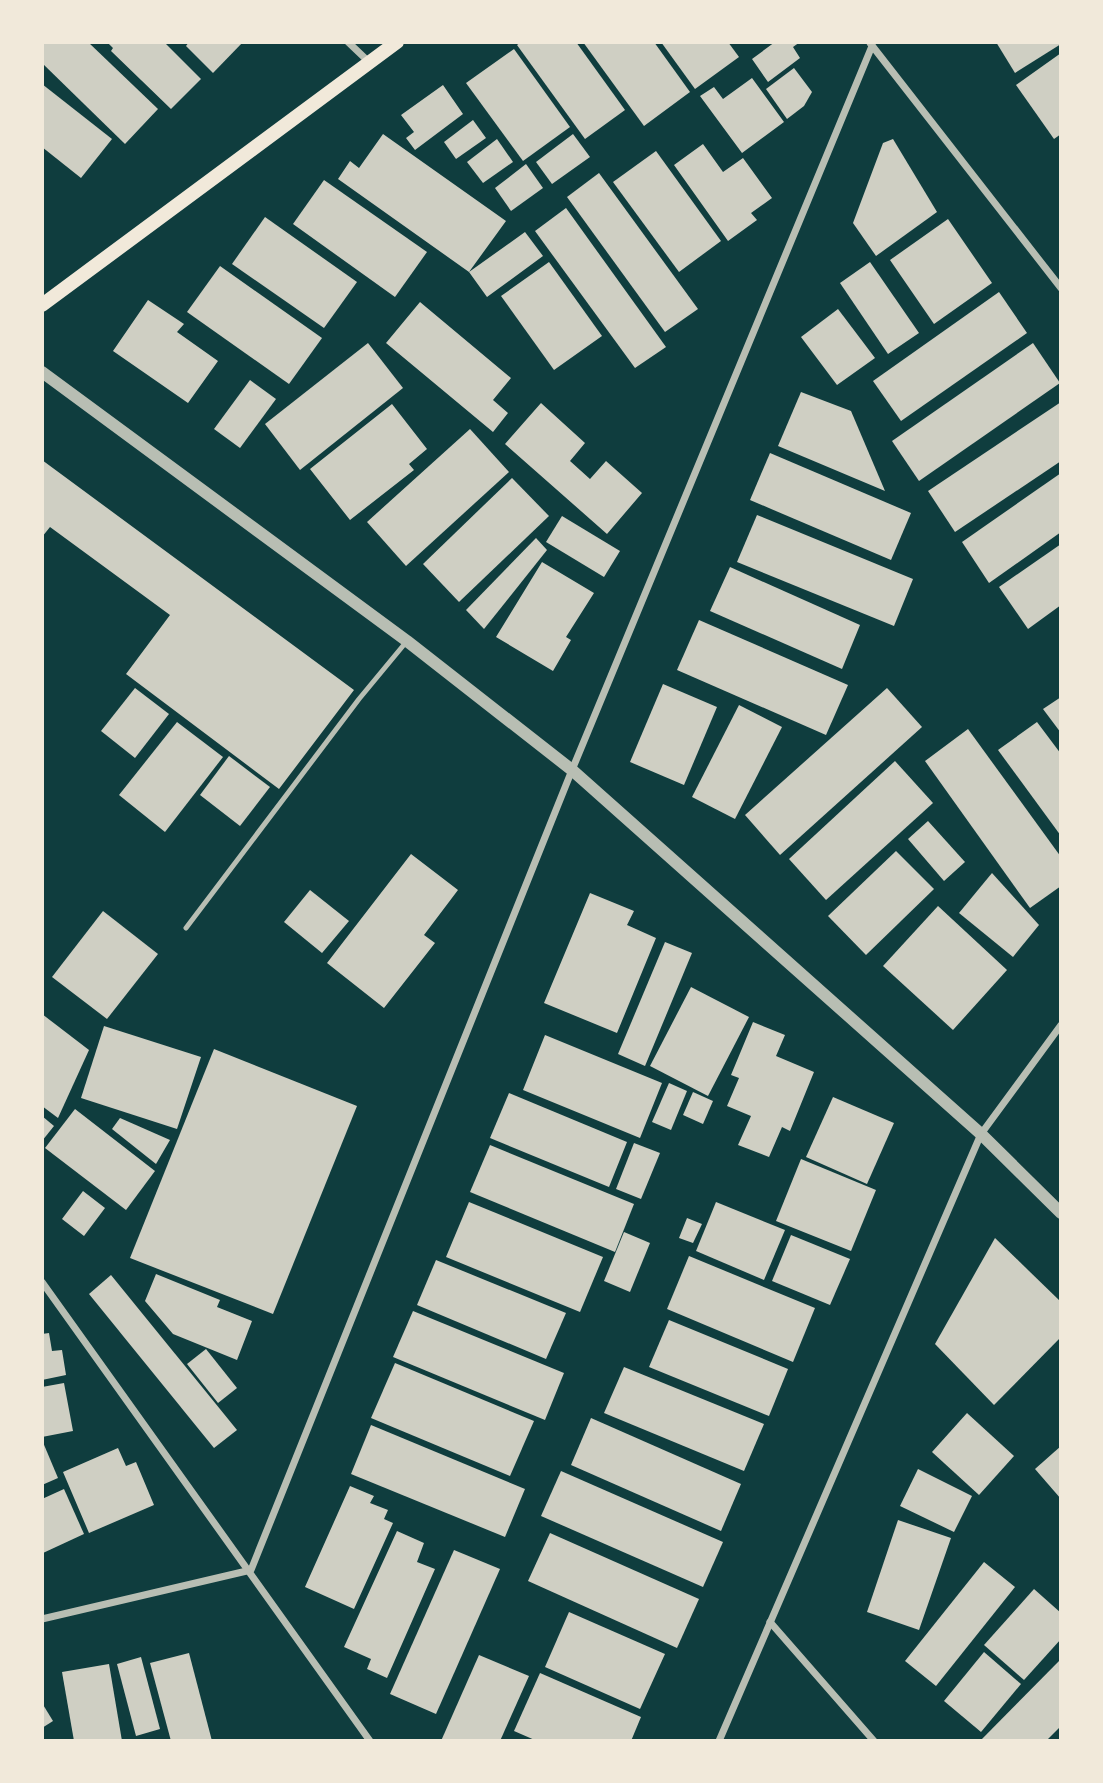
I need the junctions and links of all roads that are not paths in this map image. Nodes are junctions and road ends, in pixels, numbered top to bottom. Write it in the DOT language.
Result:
graph roads {
  1 [pos="348,42"];
  2 [pos="397,42"];
  3 [pos="871,44"];
  4 [pos="369,62"];
  5 [pos="1061,288"];
  6 [pos="42,305"];
  7 [pos="42,372"];
  8 [pos="407,641"];
  9 [pos="572,770"];
  10 [pos="186,928"];
  11 [pos="1061,1025"];
  12 [pos="981,1134"];
  13 [pos="1061,1213"];
  14 [pos="42,1282"];
  15 [pos="251,1570"];
  16 [pos="42,1619"];
  17 [pos="770,1622"];
  18 [pos="370,1741"];
  19 [pos="719,1741"];
  20 [pos="874,1741"];
  1 -- 4 [label="street"];
  2 -- 4 [label="main road"];
  3 -- 5 [label="street"];
  3 -- 9 [label="street"];
  4 -- 6 [label="main road"];
  7 -- 8 [label="street"];
  8 -- 9 [label="street"];
  8 -- 10 [label="lane"];
  9 -- 12 [label="street"];
  9 -- 15 [label="street"];
  11 -- 12 [label="street"];
  12 -- 13 [label="street"];
  12 -- 17 [label="street"];
  14 -- 15 [label="street"];
  15 -- 16 [label="street"];
  15 -- 18 [label="street"];
  17 -- 19 [label="street"];
  17 -- 20 [label="street"];
}
